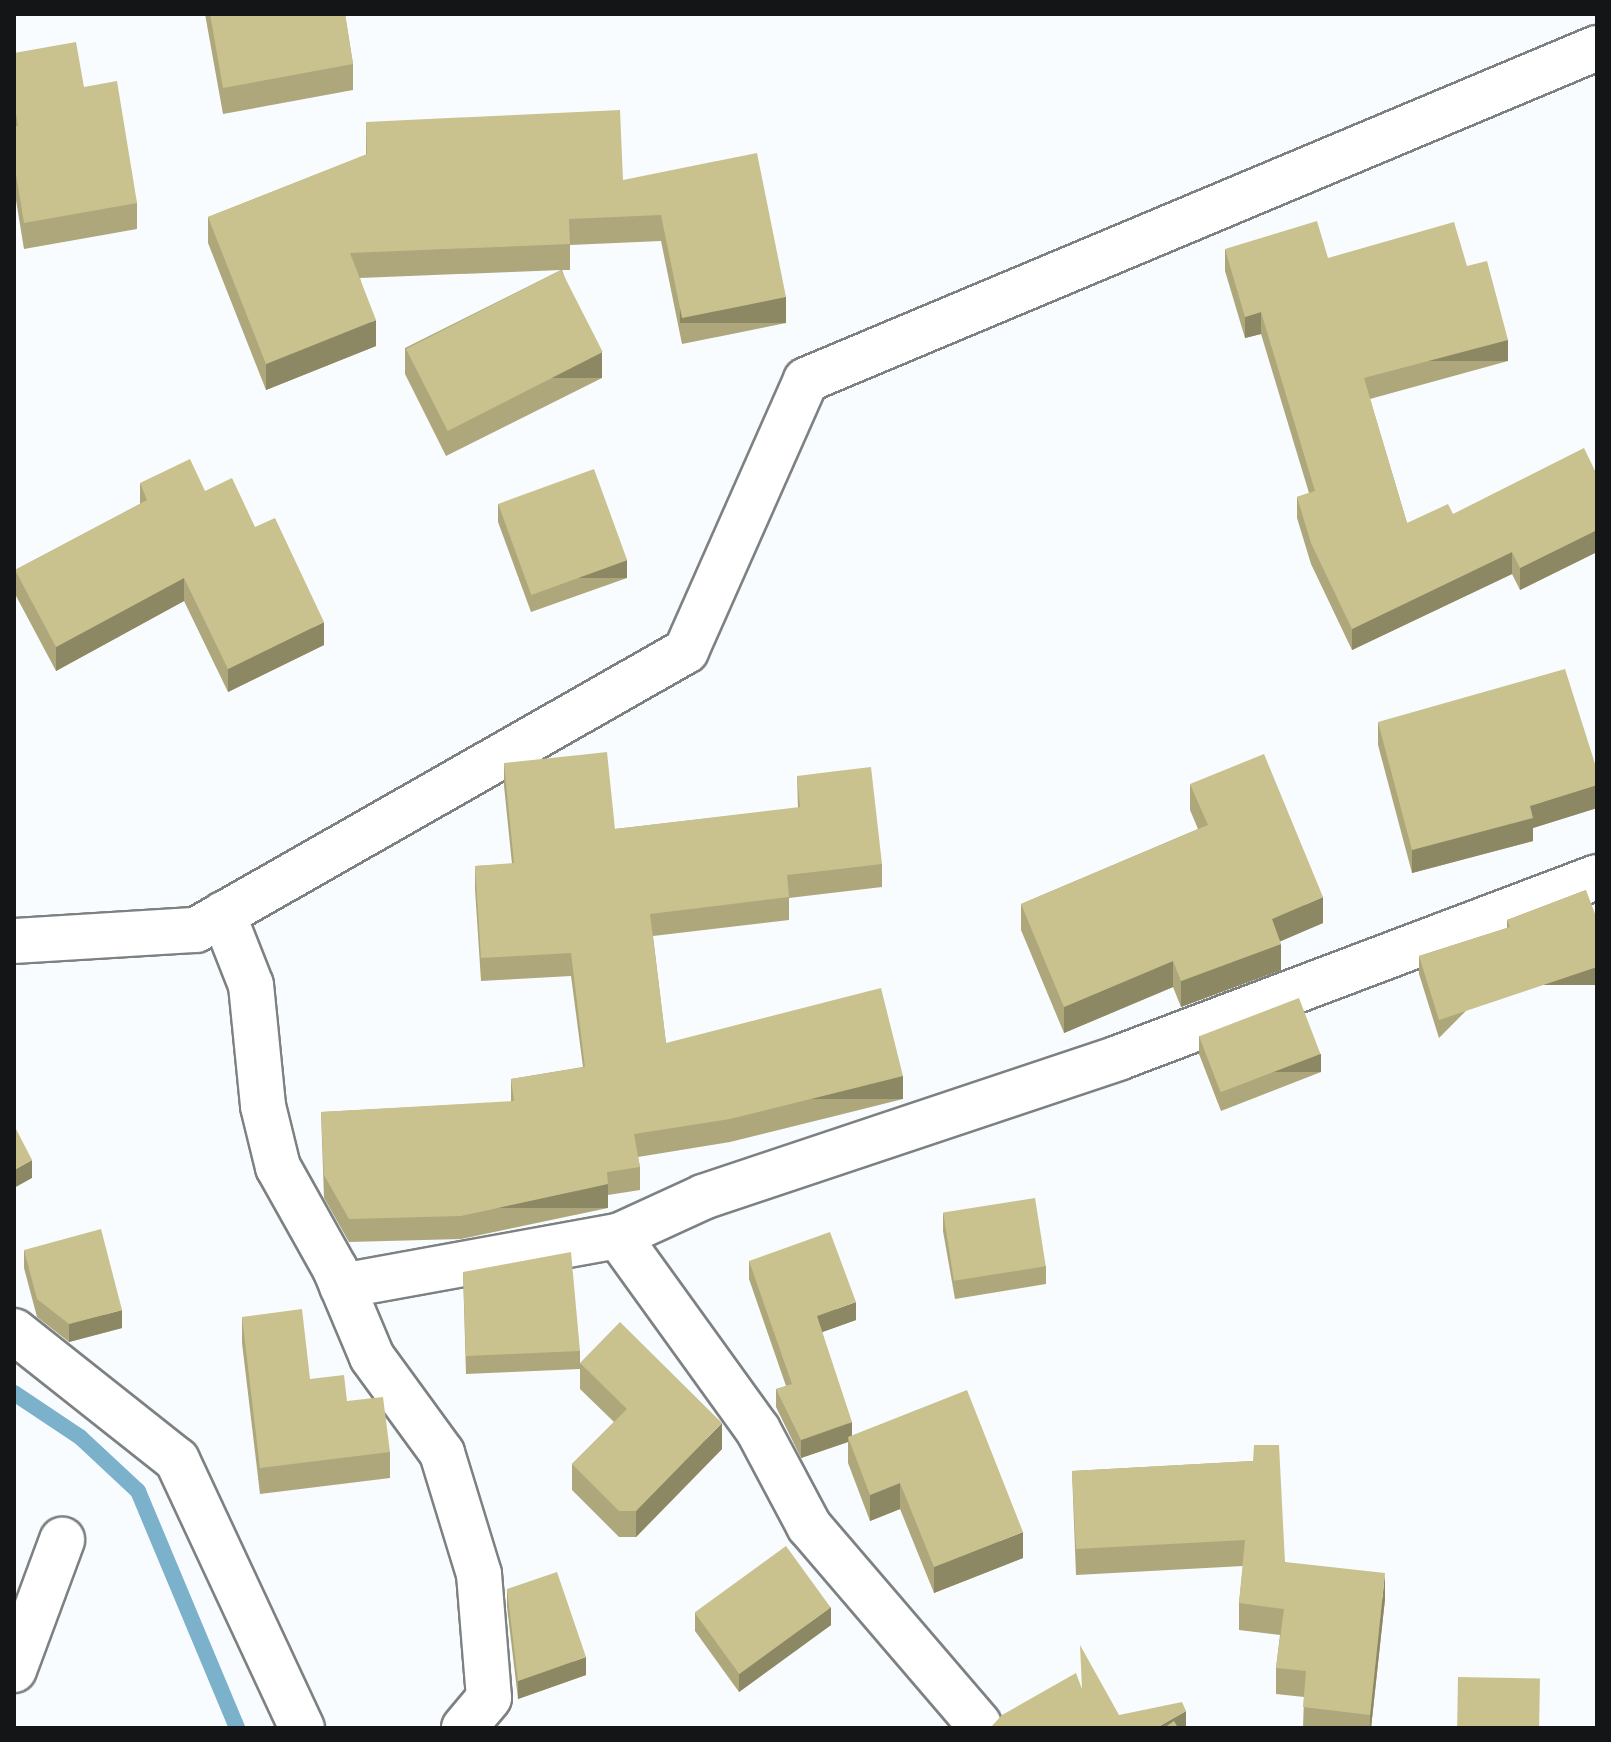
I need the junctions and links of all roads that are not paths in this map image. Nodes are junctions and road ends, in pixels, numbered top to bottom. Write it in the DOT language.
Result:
graph roads {
  1 [pos="1597,48"];
  2 [pos="1597,877"];
  3 [pos="223,914"];
  4 [pos="14,941"];
  5 [pos="618,1236"];
  6 [pos="342,1286"];
  7 [pos="14,1331"];
  8 [pos="62,1540"];
  9 [pos="14,1670"];
  10 [pos="979,1724"];
  11 [pos="302,1728"];
  12 [pos="464,1728"];
  1 -- 3 [label="street"];
  2 -- 5 [label="street"];
  3 -- 4 [label="street"];
  3 -- 6 [label="street"];
  5 -- 6 [label="street"];
  5 -- 10 [label="street"];
  6 -- 12 [label="street"];
  7 -- 11 [label="street"];
  8 -- 9 [label="street"];
}
